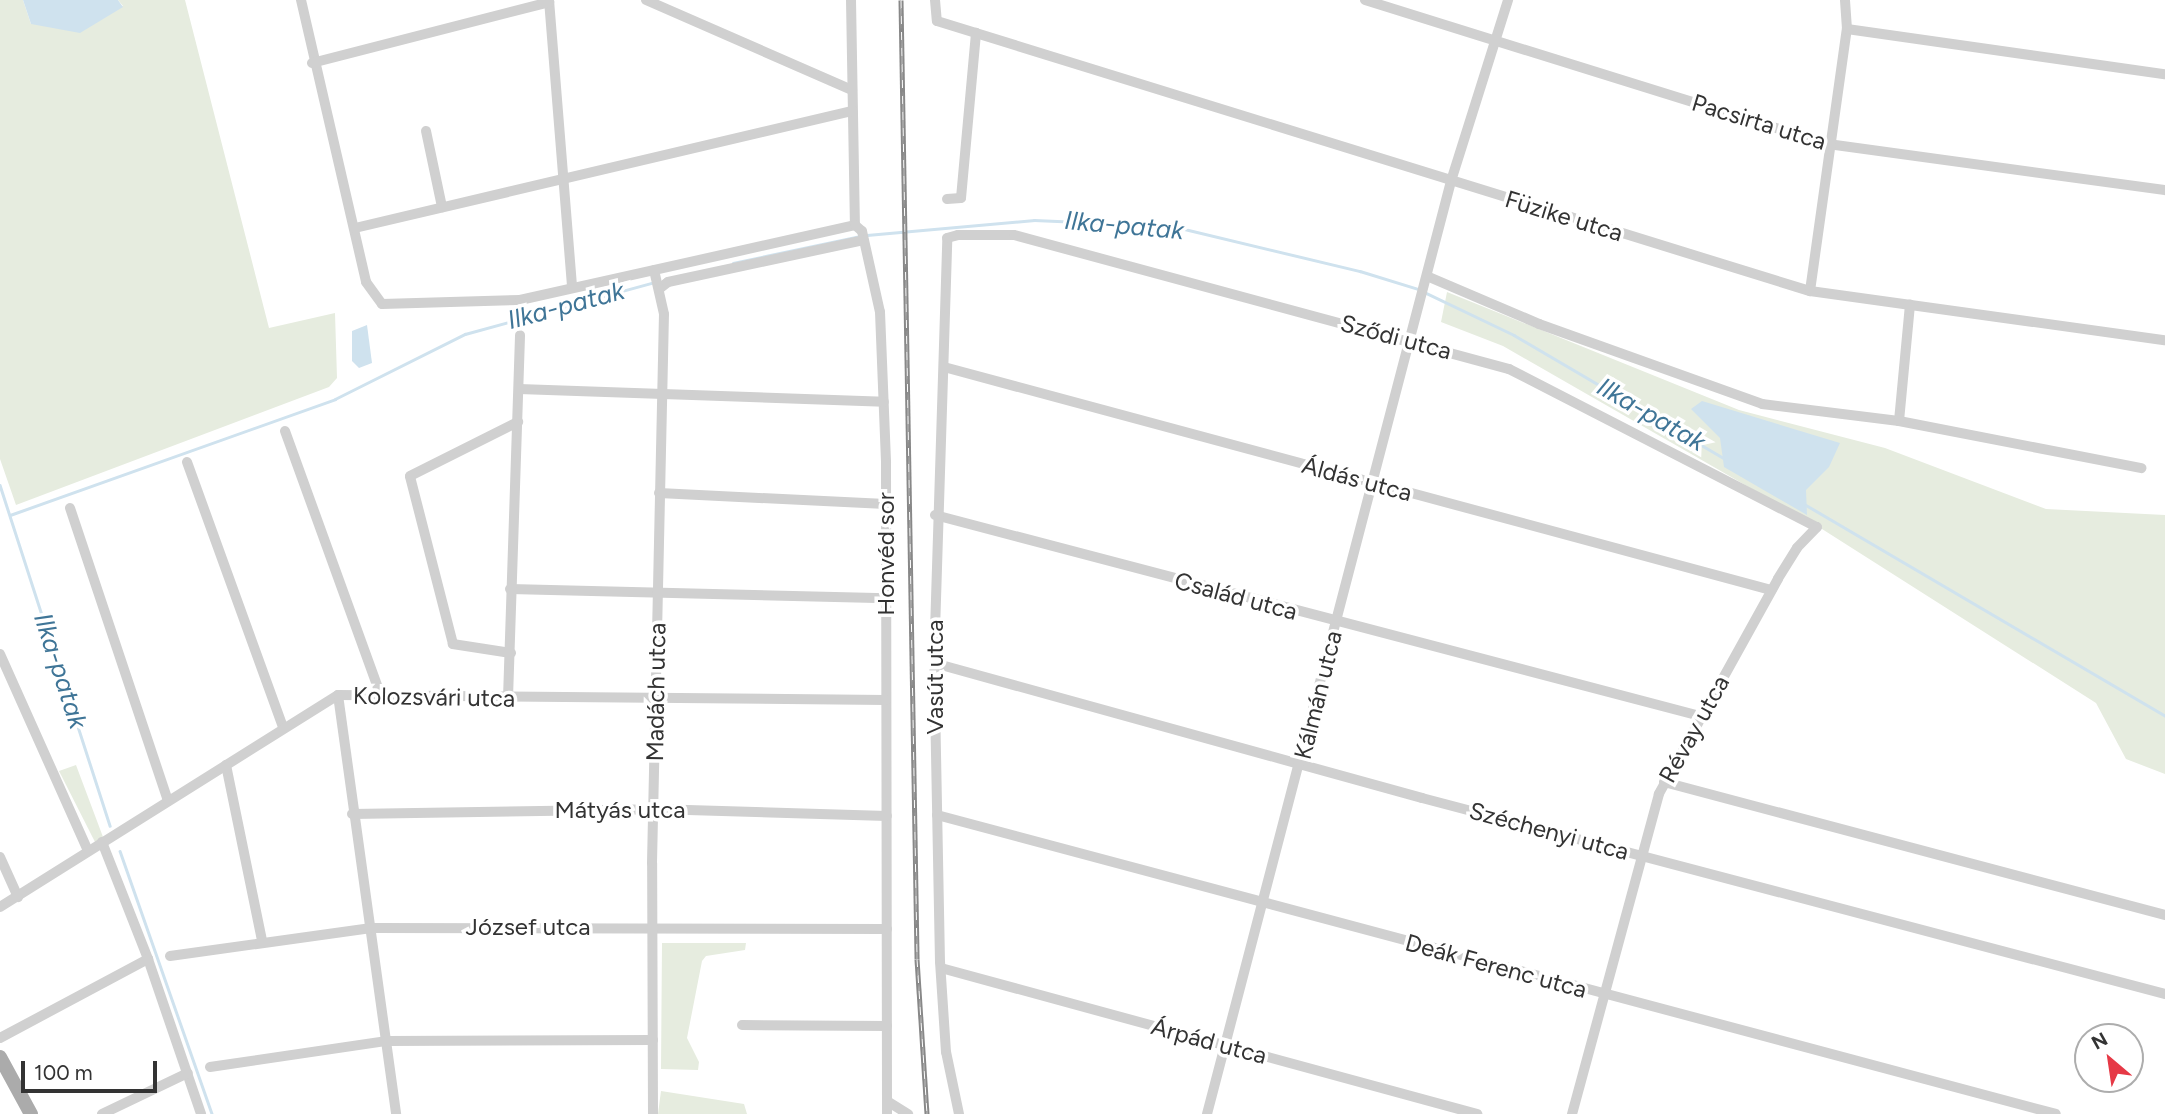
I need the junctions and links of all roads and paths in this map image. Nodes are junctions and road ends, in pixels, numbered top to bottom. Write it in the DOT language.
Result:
graph roads {
  1 [pos="301,0"];
  2 [pos="646,0"];
  3 [pos="851,0"];
  4 [pos="935,0"];
  5 [pos="1364,0"];
  6 [pos="1508,0"];
  7 [pos="1845,0"];
  8 [pos="549,1"];
  9 [pos="1847,29"];
  10 [pos="976,33"];
  11 [pos="1494,42"];
  12 [pos="312,63"];
  13 [pos="2165,74"];
  14 [pos="852,90"];
  15 [pos="852,111"];
  16 [pos="426,131"];
  17 [pos="1828,144"];
  18 [pos="565,181"];
  19 [pos="1451,181"];
  20 [pos="2165,190"];
  21 [pos="947,199"];
  22 [pos="442,207"];
  23 [pos="355,228"];
  24 [pos="861,234"];
  25 [pos="947,238"];
  26 [pos="657,280"];
  27 [pos="1427,281"];
  28 [pos="572,286"];
  29 [pos="1810,291"];
  30 [pos="1910,305"];
  31 [pos="520,335"];
  32 [pos="1411,340"];
  33 [pos="2165,340"];
  34 [pos="944,367"];
  35 [pos="519,389"];
  36 [pos="662,393"];
  37 [pos="884,402"];
  38 [pos="1899,421"];
  39 [pos="518,422"];
  40 [pos="285,431"];
  41 [pos="187,461"];
  42 [pos="2141,468"];
  43 [pos="1374,484"];
  44 [pos="659,493"];
  45 [pos="886,504"];
  46 [pos="70,509"];
  47 [pos="935,515"];
  48 [pos="1817,527"];
  49 [pos="510,589"];
  50 [pos="1771,590"];
  51 [pos="657,593"];
  52 [pos="887,598"];
  53 [pos="1336,624"];
  54 [pos="510,653"];
  55 [pos="0,654"];
  56 [pos="934,663"];
  57 [pos="380,694"];
  58 [pos="338,695"];
  59 [pos="508,698"];
  60 [pos="656,700"];
  61 [pos="886,700"];
  62 [pos="1700,716"];
  63 [pos="283,727"];
  64 [pos="1301,763"];
  65 [pos="226,765"];
  66 [pos="1664,782"];
  67 [pos="168,801"];
  68 [pos="654,809"];
  69 [pos="352,814"];
  70 [pos="937,815"];
  71 [pos="887,816"];
  72 [pos="106,840"];
  73 [pos="88,850"];
  74 [pos="1643,855"];
  75 [pos="0,857"];
  76 [pos="18,897"];
  77 [pos="1262,902"];
  78 [pos="0,908"];
  79 [pos="2165,915"];
  80 [pos="653,927"];
  81 [pos="373,928"];
  82 [pos="887,929"];
  83 [pos="262,941"];
  84 [pos="170,956"];
  85 [pos="148,959"];
  86 [pos="940,968"];
  87 [pos="2165,994"];
  88 [pos="1605,996"];
  89 [pos="742,1025"];
  90 [pos="887,1026"];
  91 [pos="0,1038"];
  92 [pos="653,1040"];
  93 [pos="387,1041"];
  94 [pos="1225,1045"];
  95 [pos="0,1057"];
  96 [pos="211,1067"];
  97 [pos="188,1073"];
  98 [pos="887,1101"];
  99 [pos="31,1114"];
  100 [pos="102,1114"];
  101 [pos="201,1114"];
  102 [pos="396,1114"];
  103 [pos="653,1114"];
  104 [pos="887,1114"];
  105 [pos="908,1114"];
  106 [pos="959,1114"];
  107 [pos="1206,1114"];
  108 [pos="1477,1114"];
  109 [pos="1572,1114"];
  110 [pos="2056,1114"];
  1 -- 12 [label="street"];
  2 -- 14 [label="street"];
  3 -- 14 [label="street, Honvéd sor"];
  4 -- 10 [label="street, Füzike utca"];
  5 -- 11 [label="street, Pacsirta utca"];
  6 -- 11 [label="street, Kálmán utca"];
  7 -- 9 [label="street"];
  8 -- 12 [label="street"];
  8 -- 18 [label="street"];
  9 -- 13 [label="street"];
  9 -- 17 [label="street"];
  10 -- 19 [label="street, Füzike utca"];
  10 -- 21 [label="street"];
  11 -- 17 [label="street, Pacsirta utca"];
  11 -- 19 [label="street, Kálmán utca"];
  12 -- 23 [label="street"];
  14 -- 15 [label="street, Honvéd sor"];
  15 -- 18 [label="street"];
  15 -- 24 [label="street, Honvéd sor"];
  16 -- 22 [label="street"];
  17 -- 20 [label="street, Pacsirta utca"];
  17 -- 29 [label="street"];
  18 -- 22 [label="street"];
  18 -- 28 [label="street"];
  19 -- 27 [label="street, Kálmán utca"];
  19 -- 29 [label="street, Füzike utca"];
  22 -- 23 [label="street"];
  23 -- 28 [label="street"];
  24 -- 26 [label="street"];
  24 -- 26 [label="street"];
  24 -- 37 [label="street, Honvéd sor"];
  25 -- 32 [label="street, Sződi utca"];
  25 -- 34 [label="street, Vasút utca"];
  26 -- 28 [label="street"];
  26 -- 36 [label="street, Madách utca"];
  27 -- 32 [label="street, Kálmán utca"];
  27 -- 38 [label="street"];
  29 -- 30 [label="street, Füzike utca"];
  30 -- 33 [label="street, Füzike utca"];
  30 -- 38 [label="street"];
  31 -- 35 [label="street"];
  32 -- 43 [label="street, Kálmán utca"];
  32 -- 48 [label="street, Sződi utca"];
  34 -- 43 [label="street, Áldás utca"];
  34 -- 47 [label="street, Vasút utca"];
  35 -- 36 [label="street"];
  35 -- 39 [label="street"];
  36 -- 37 [label="street"];
  36 -- 44 [label="street, Madách utca"];
  37 -- 45 [label="street, Honvéd sor"];
  38 -- 42 [label="street"];
  39 -- 49 [label="street"];
  39 -- 54 [label="street"];
  40 -- 57 [label="street"];
  41 -- 63 [label="street"];
  43 -- 50 [label="street, Áldás utca"];
  43 -- 53 [label="street, Kálmán utca"];
  44 -- 45 [label="street"];
  44 -- 51 [label="street, Madách utca"];
  45 -- 52 [label="street, Honvéd sor"];
  46 -- 67 [label="street"];
  47 -- 53 [label="street, Család utca"];
  47 -- 56 [label="street, Vasút utca"];
  48 -- 50 [label="street, Révay utca"];
  49 -- 51 [label="street"];
  49 -- 54 [label="street"];
  50 -- 62 [label="street, Révay utca"];
  51 -- 52 [label="street"];
  51 -- 60 [label="street, Madách utca"];
  52 -- 61 [label="street, Honvéd sor"];
  53 -- 62 [label="street, Család utca"];
  53 -- 64 [label="street, Kálmán utca"];
  54 -- 59 [label="street"];
  55 -- 73 [label="street"];
  56 -- 64 [label="street, Széchenyi utca"];
  56 -- 70 [label="street, Vasút utca"];
  57 -- 58 [label="street, Kolozsvári utca"];
  57 -- 59 [label="street, Kolozsvári utca"];
  58 -- 63 [label="street, Kolozsvári utca"];
  58 -- 69 [label="street"];
  59 -- 60 [label="street, Kolozsvári utca"];
  60 -- 61 [label="street, Kolozsvári utca"];
  60 -- 68 [label="street, Madách utca"];
  61 -- 71 [label="street, Honvéd sor"];
  62 -- 66 [label="street, Révay utca"];
  63 -- 65 [label="street, Kolozsvári utca"];
  64 -- 74 [label="street, Széchenyi utca"];
  64 -- 77 [label="street, Kálmán utca"];
  65 -- 67 [label="street, Kolozsvári utca"];
  65 -- 83 [label="street"];
  66 -- 74 [label="street, Révay utca"];
  66 -- 79 [label="street"];
  67 -- 72 [label="street, Kolozsvári utca"];
  68 -- 69 [label="street, Mátyás utca"];
  68 -- 71 [label="street, Mátyás utca"];
  68 -- 80 [label="street, Madách utca"];
  69 -- 81 [label="street"];
  70 -- 77 [label="street, Deák Ferenc utca"];
  70 -- 86 [label="street, Vasút utca"];
  71 -- 82 [label="street, Honvéd sor"];
  72 -- 73 [label="street, Kolozsvári utca"];
  72 -- 85 [label="street"];
  73 -- 76 [label="street, Kolozsvári utca"];
  74 -- 87 [label="street, Széchenyi utca"];
  74 -- 88 [label="street, Révay utca"];
  75 -- 76 [label="street"];
  76 -- 78 [label="street, Kolozsvári utca"];
  77 -- 88 [label="street, Deák Ferenc utca"];
  77 -- 94 [label="street, Kálmán utca"];
  80 -- 81 [label="street, József utca"];
  80 -- 82 [label="street, József utca"];
  80 -- 92 [label="street, Madách utca"];
  81 -- 83 [label="street, József utca"];
  81 -- 93 [label="street"];
  82 -- 90 [label="street, Honvéd sor"];
  83 -- 84 [label="street, József utca"];
  85 -- 91 [label="street"];
  85 -- 97 [label="street"];
  86 -- 94 [label="street, Árpád utca"];
  86 -- 106 [label="street, Vasút utca"];
  88 -- 109 [label="street, Révay utca"];
  88 -- 110 [label="street, Deák Ferenc utca"];
  89 -- 90 [label="street"];
  90 -- 98 [label="street, Honvéd sor"];
  92 -- 93 [label="street"];
  92 -- 103 [label="street, Madách utca"];
  93 -- 96 [label="street"];
  93 -- 102 [label="street"];
  94 -- 107 [label="street, Kálmán utca"];
  94 -- 108 [label="street, Árpád utca"];
  95 -- 99 [label="main road"];
  97 -- 100 [label="street"];
  97 -- 101 [label="street"];
  98 -- 104 [label="street, Honvéd sor"];
  98 -- 105 [label="street"];
}
